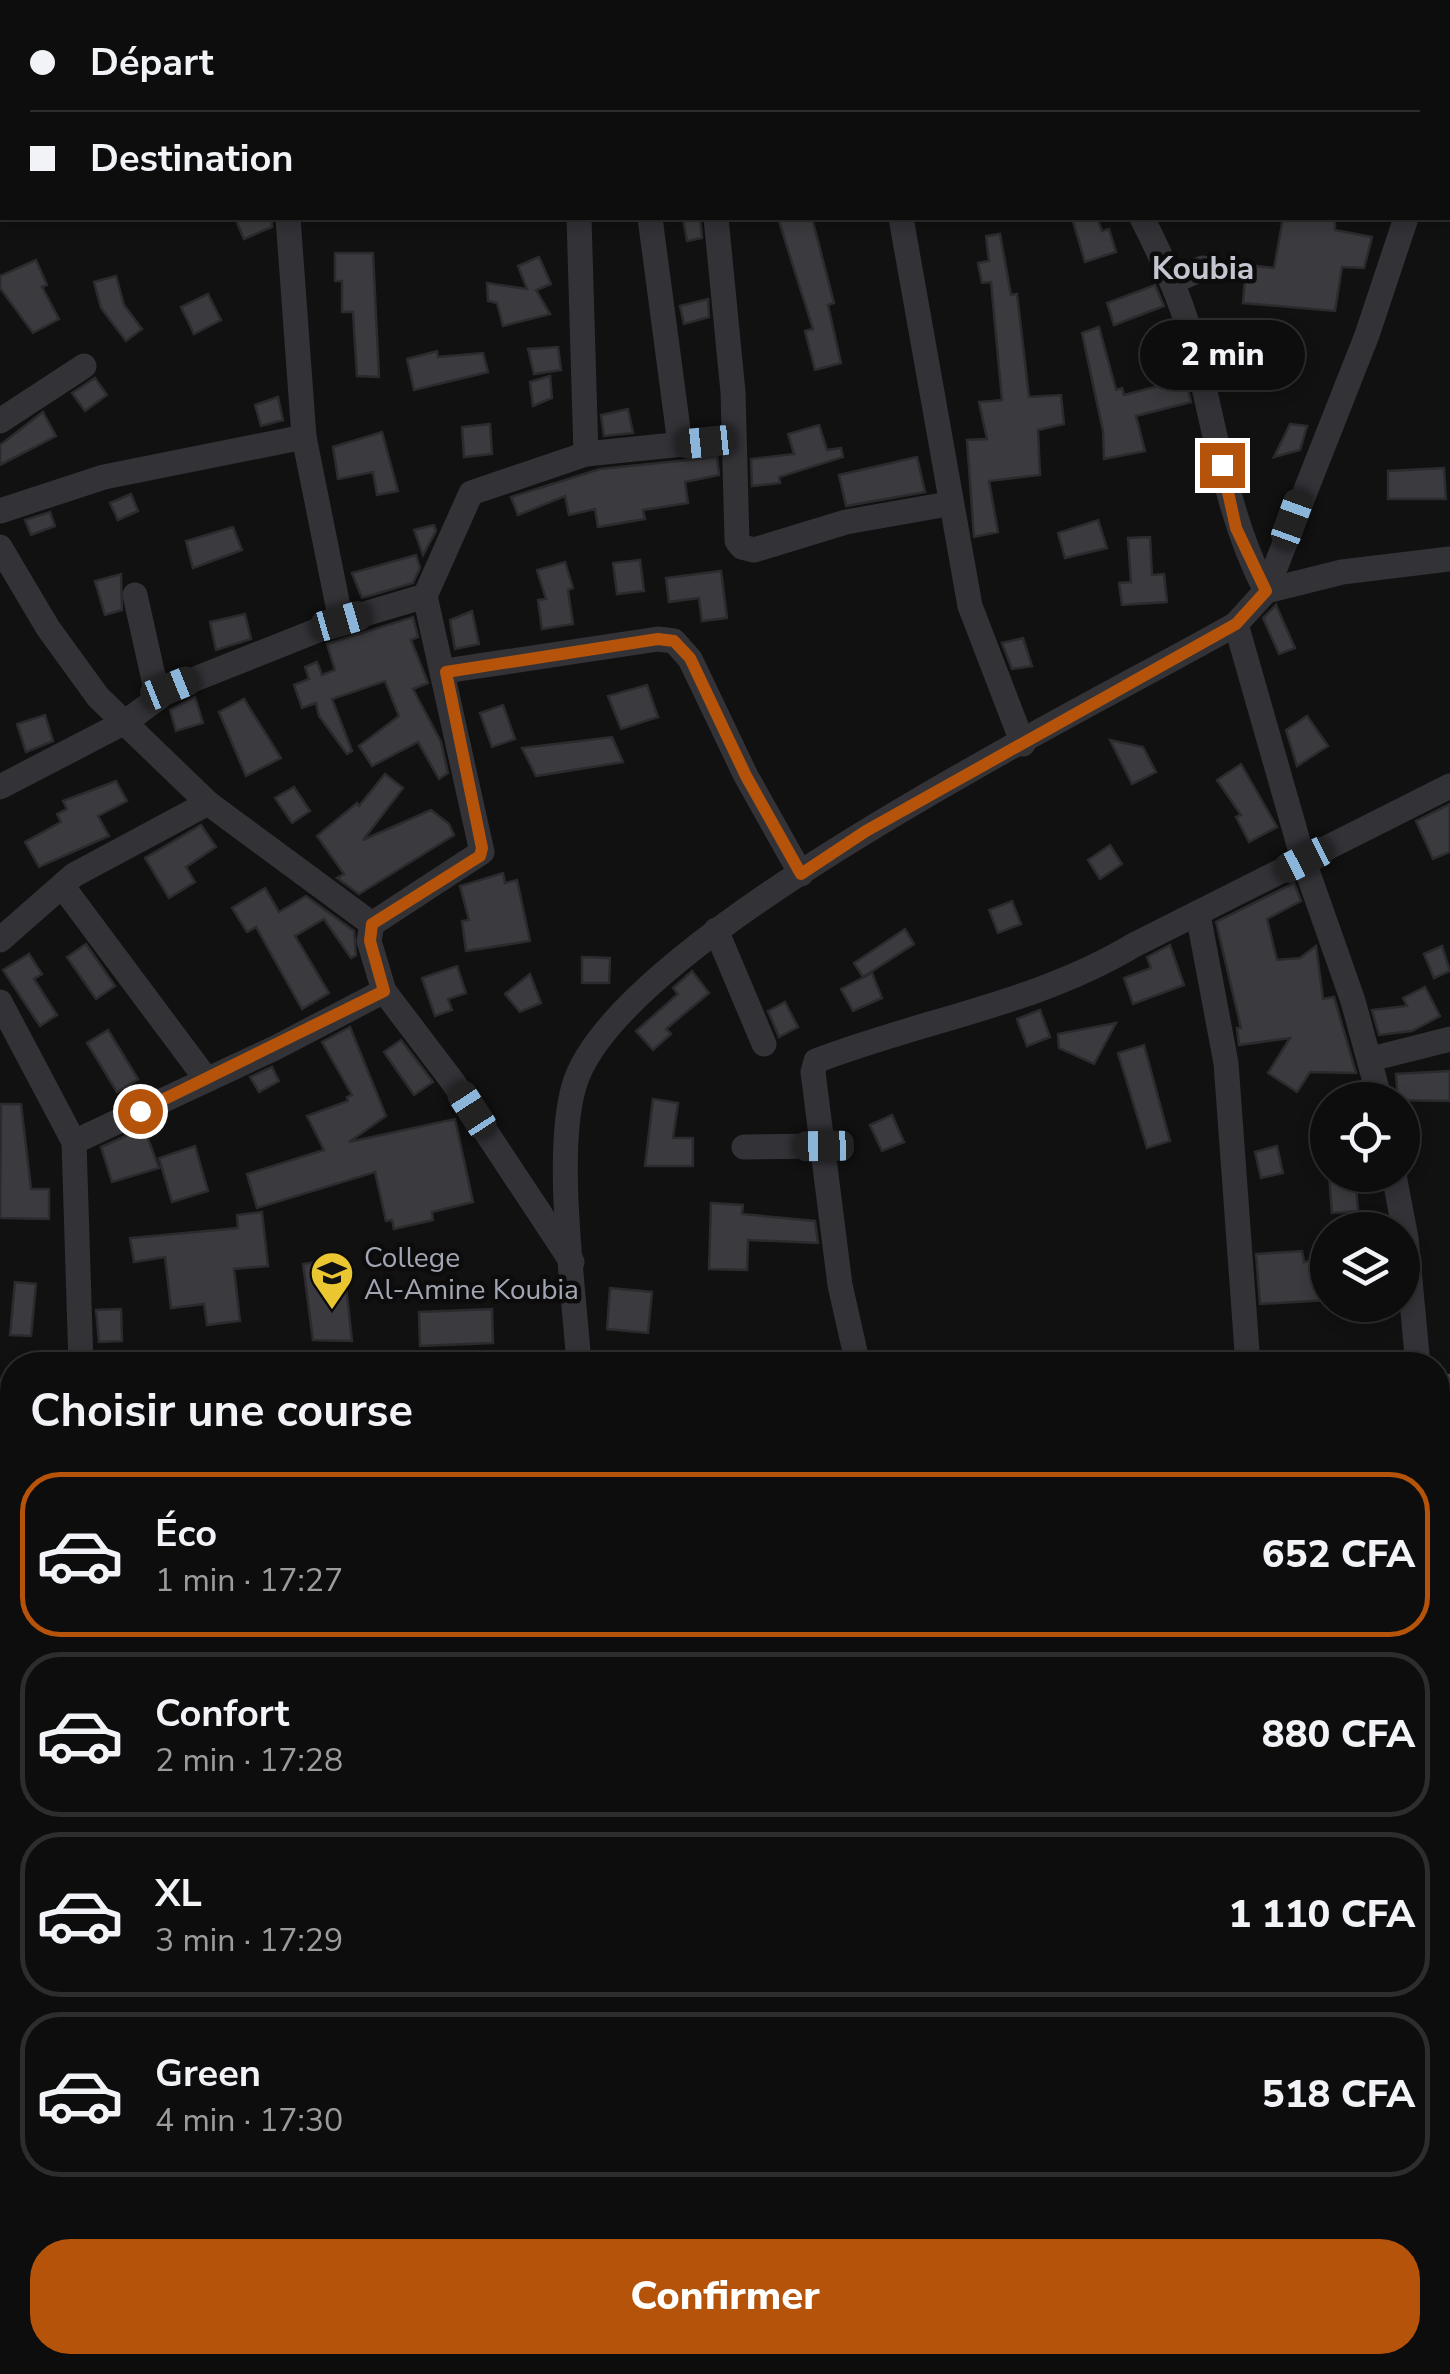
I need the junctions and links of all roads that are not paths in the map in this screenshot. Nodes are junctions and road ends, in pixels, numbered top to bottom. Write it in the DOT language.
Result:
graph roads {
  1 [pos="288,220"];
  2 [pos="579,220"];
  3 [pos="650,220"];
  4 [pos="716,220"];
  5 [pos="900,220"];
  6 [pos="1143,220"];
  7 [pos="1405,220"];
  8 [pos="1203,268"];
  9 [pos="1172,282"];
  10 [pos="84,366"];
  11 [pos="0,421"];
  12 [pos="304,437"];
  13 [pos="732,439"];
  14 [pos="680,444"];
  15 [pos="586,454"];
  16 [pos="948,504"];
  17 [pos="0,511"];
  18 [pos="0,547"];
  19 [pos="1450,559"];
  20 [pos="1266,591"];
  21 [pos="135,596"];
  22 [pos="425,596"];
  23 [pos="341,621"];
  24 [pos="1236,624"];
  25 [pos="446,672"];
  26 [pos="158,698"];
  27 [pos="126,722"];
  28 [pos="1023,744"];
  29 [pos="1450,786"];
  30 [pos="0,787"];
  31 [pos="208,803"];
  32 [pos="1304,860"];
  33 [pos="801,874"];
  34 [pos="62,887"];
  35 [pos="1198,914"];
  36 [pos="372,924"];
  37 [pos="716,930"];
  38 [pos="0,940"];
  39 [pos="384,991"];
  40 [pos="0,1002"];
  41 [pos="1450,1040"];
  42 [pos="764,1044"];
  43 [pos="1371,1059"];
  44 [pos="207,1080"];
  45 [pos="1376,1082"];
  46 [pos="74,1142"];
  47 [pos="824,1146"];
  48 [pos="744,1147"];
  49 [pos="1397,1192"];
  50 [pos="572,1262"];
  51 [pos="81,1352"];
  52 [pos="579,1352"];
  53 [pos="855,1352"];
  54 [pos="1247,1352"];
  55 [pos="1417,1352"];
  1 -- 12 [label="street"];
  2 -- 15 [label="street"];
  3 -- 14 [label="street"];
  4 -- 13 [label="street"];
  5 -- 16 [label="street"];
  6 -- 9 [label="street"];
  7 -- 20 [label="street"];
  8 -- 9 [label="street"];
  9 -- 20 [label="street"];
  10 -- 11 [label="street"];
  12 -- 17 [label="street"];
  12 -- 23 [label="street"];
  13 -- 14 [label="street"];
  13 -- 16 [label="street"];
  14 -- 15 [label="street"];
  15 -- 22 [label="street"];
  16 -- 28 [label="street"];
  18 -- 27 [label="street"];
  19 -- 20 [label="street"];
  20 -- 24 [label="street"];
  21 -- 26 [label="street"];
  22 -- 23 [label="street"];
  22 -- 25 [label="street"];
  23 -- 26 [label="street"];
  24 -- 28 [label="street"];
  24 -- 32 [label="street"];
  25 -- 33 [label="street"];
  25 -- 36 [label="street"];
  26 -- 27 [label="street"];
  27 -- 30 [label="street"];
  27 -- 31 [label="street"];
  28 -- 33 [label="street"];
  29 -- 32 [label="street"];
  31 -- 34 [label="street"];
  31 -- 36 [label="street"];
  32 -- 35 [label="street"];
  32 -- 43 [label="street"];
  33 -- 37 [label="street"];
  34 -- 38 [label="street"];
  34 -- 44 [label="street"];
  35 -- 47 [label="street"];
  35 -- 54 [label="street"];
  36 -- 39 [label="street"];
  37 -- 42 [label="street"];
  37 -- 50 [label="street"];
  39 -- 44 [label="street"];
  39 -- 50 [label="street"];
  40 -- 46 [label="street"];
  41 -- 43 [label="street"];
  43 -- 45 [label="street"];
  44 -- 46 [label="street"];
  46 -- 51 [label="street"];
  47 -- 48 [label="street"];
  47 -- 53 [label="street"];
  49 -- 55 [label="street"];
  50 -- 52 [label="street"];
}
